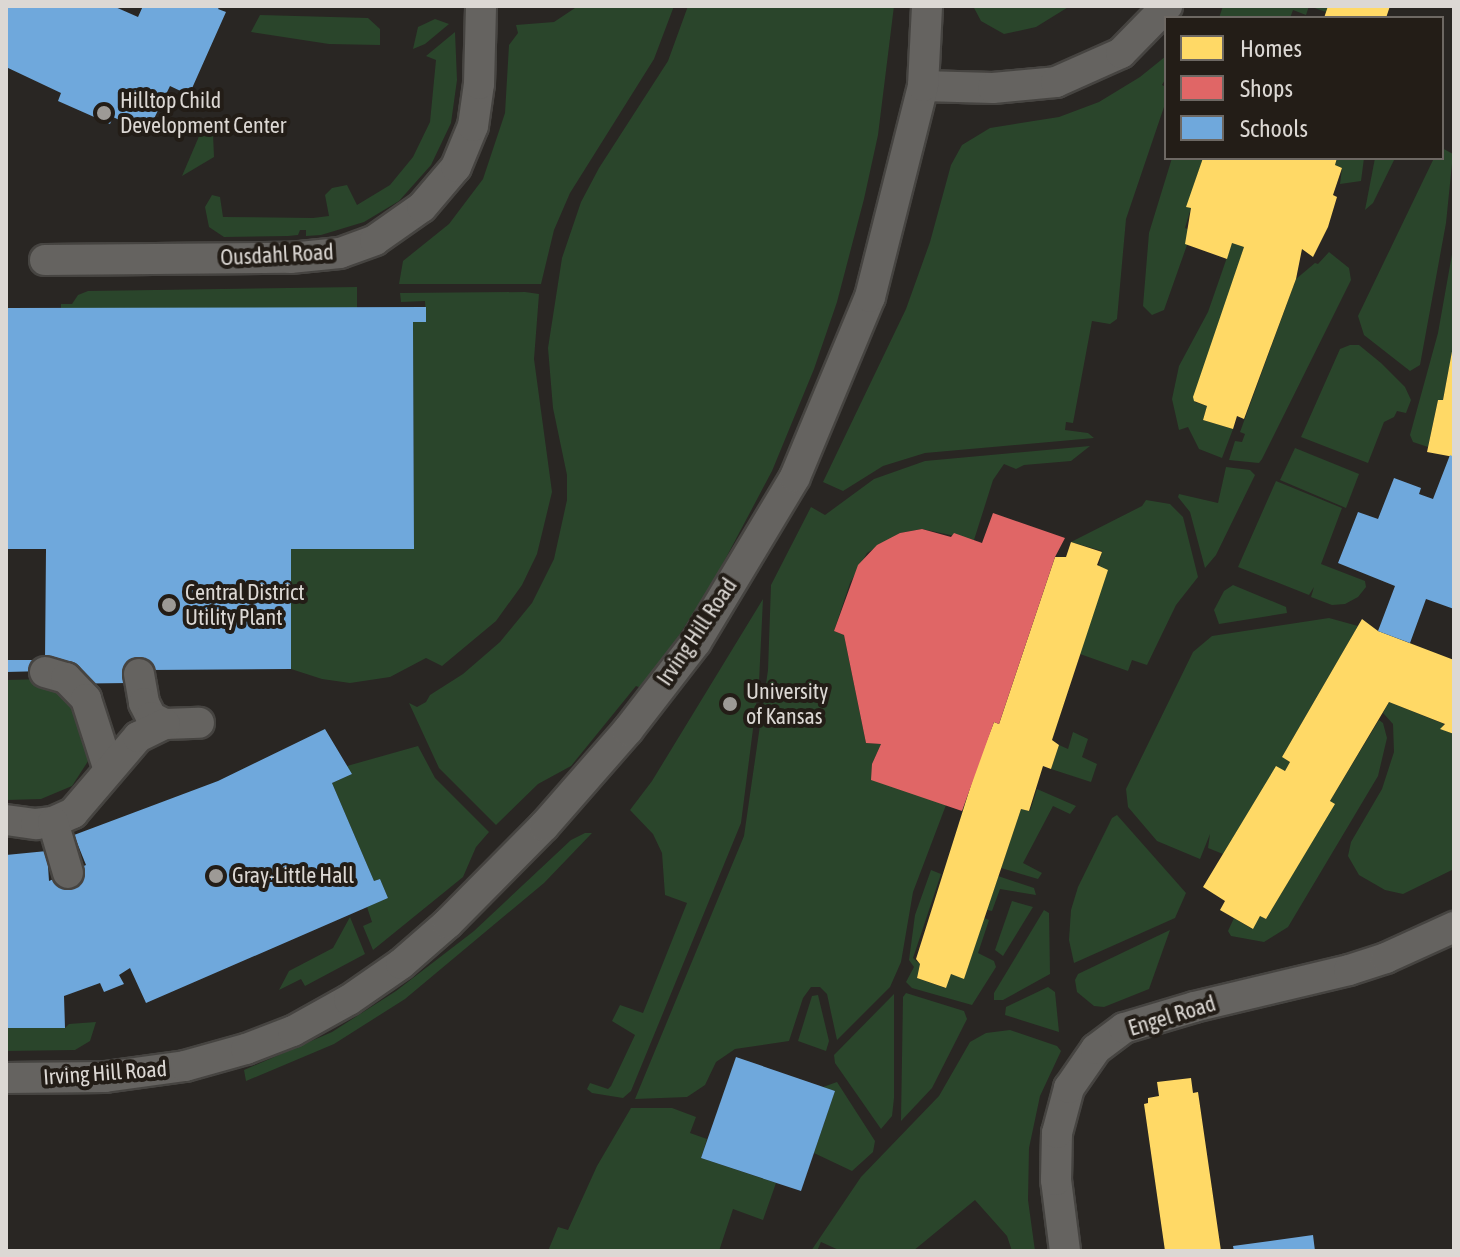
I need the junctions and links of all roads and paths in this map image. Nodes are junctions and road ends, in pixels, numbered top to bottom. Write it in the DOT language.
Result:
graph roads {
  1 [pos="481,6"];
  2 [pos="927,6"];
  3 [pos="1167,6"];
  4 [pos="923,86"];
  5 [pos="45,260"];
  6 [pos="45,672"];
  7 [pos="199,723"];
  8 [pos="108,767"];
  9 [pos="6,820"];
  10 [pos="53,822"];
  11 [pos="68,873"];
  12 [pos="1454,927"];
  13 [pos="6,1078"];
  14 [pos="1065,1251"];
  1 -- 5 [label="street, Ousdahl Road"];
  2 -- 4 [label="street, Irving Hill Road"];
  3 -- 4 [label="street"];
  4 -- 13 [label="street, Irving Hill Road"];
  6 -- 8 [label="street"];
  7 -- 8 [label="street"];
  8 -- 10 [label="street"];
  9 -- 10 [label="street"];
  10 -- 11 [label="street"];
  12 -- 14 [label="street, Engel Road"];
}
